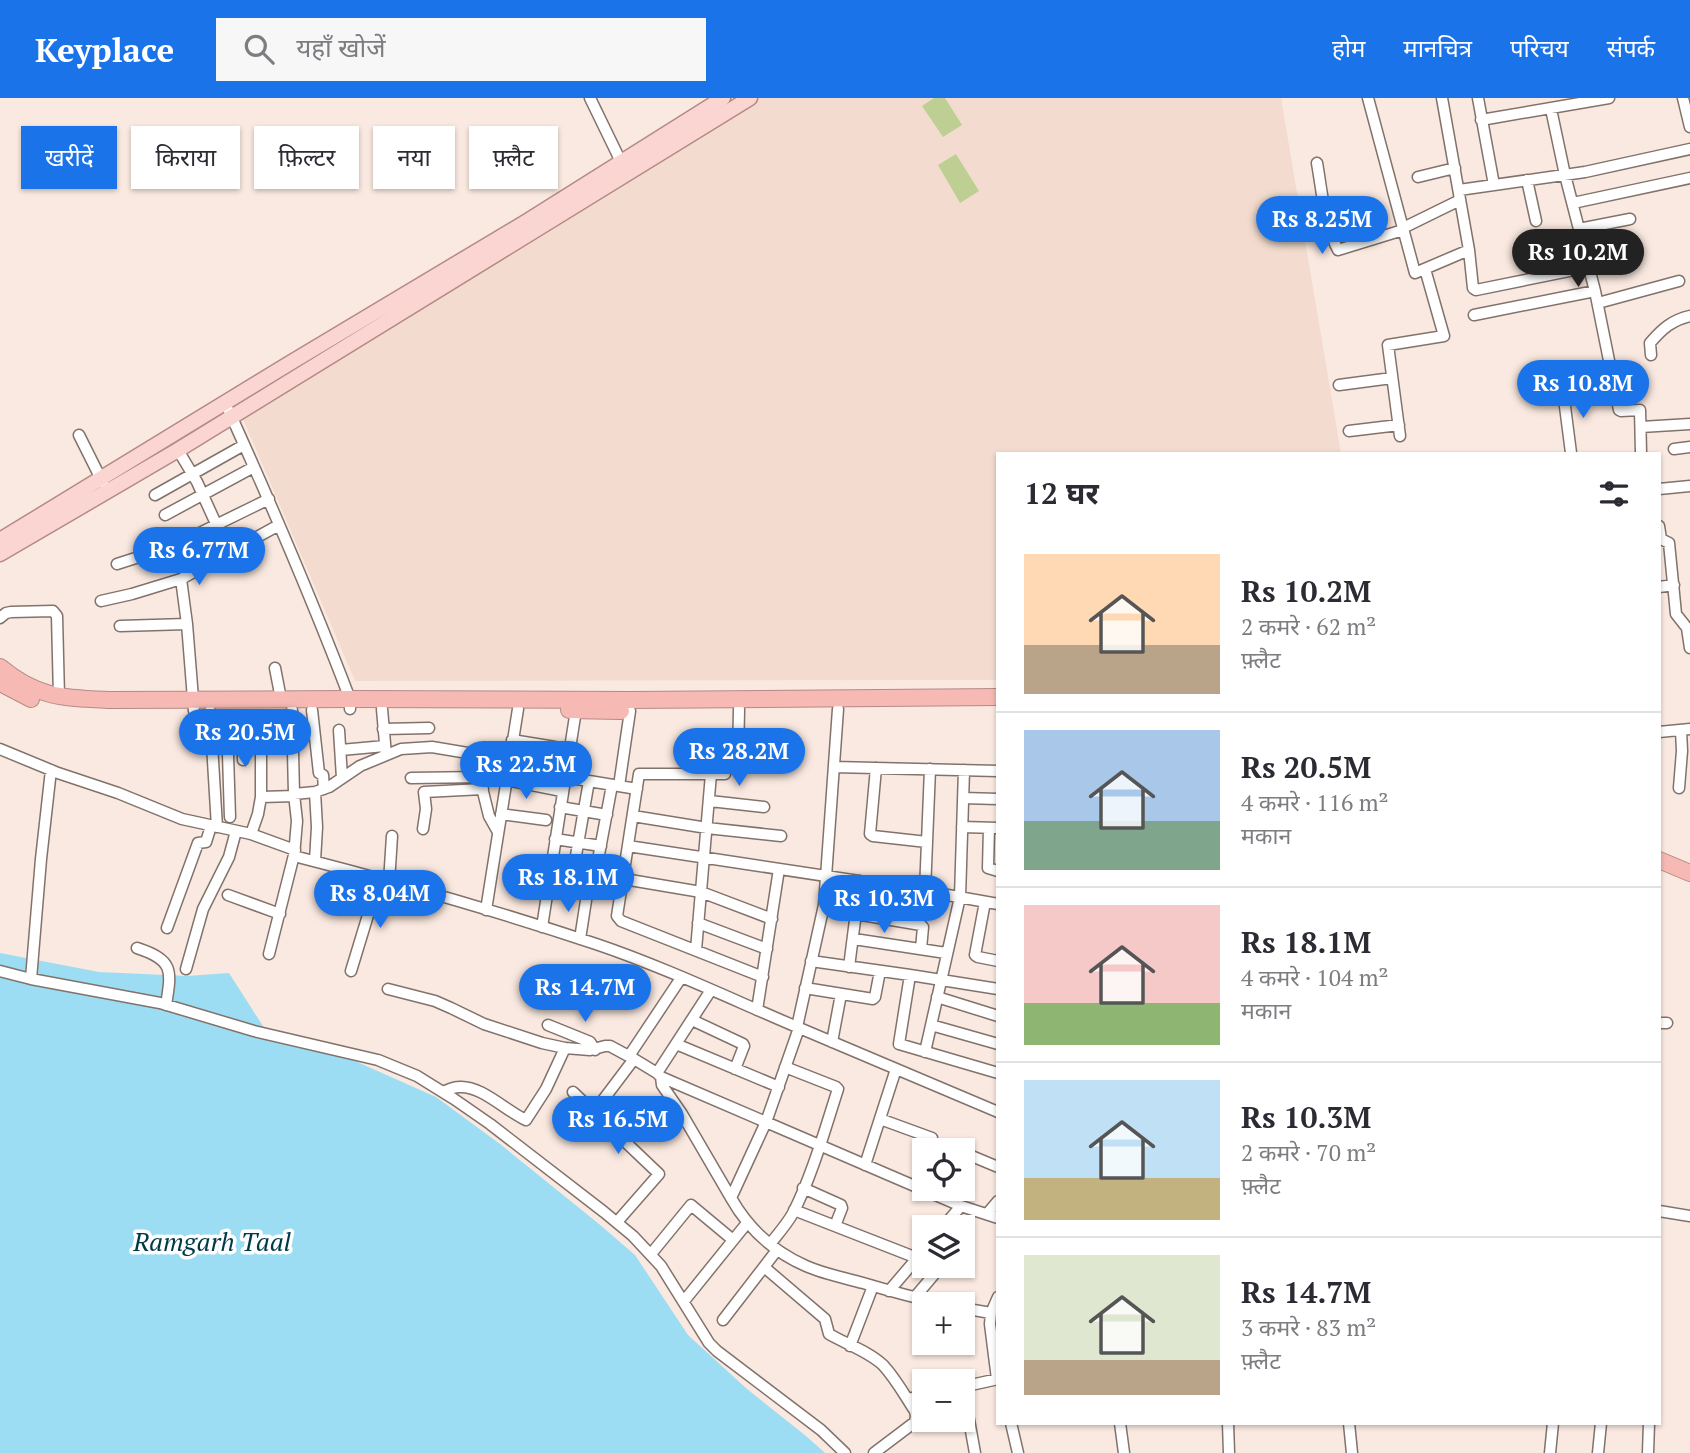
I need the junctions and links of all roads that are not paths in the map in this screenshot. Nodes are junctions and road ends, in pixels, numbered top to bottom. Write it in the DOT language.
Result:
graph roads {
  1 [pos="590,98"];
  2 [pos="723,98"];
  3 [pos="750,98"];
  4 [pos="1368,98"];
  5 [pos="1442,98"];
  6 [pos="1478,98"];
  7 [pos="1609,98"];
  8 [pos="1684,98"];
  9 [pos="1552,109"];
  10 [pos="1481,120"];
  11 [pos="1690,127"];
  12 [pos="1690,149"];
  13 [pos="1317,163"];
  14 [pos="1455,168"];
  15 [pos="625,169"];
  16 [pos="1565,175"];
  17 [pos="1418,177"];
  18 [pos="1690,178"];
  19 [pos="1527,180"];
  20 [pos="1494,185"];
  21 [pos="1460,195"];
  22 [pos="1573,203"];
  23 [pos="1630,219"];
  24 [pos="1536,221"];
  25 [pos="1403,229"];
  26 [pos="1579,229"];
  27 [pos="1469,250"];
  28 [pos="1589,267"];
  29 [pos="1425,269"];
  30 [pos="1679,281"];
  31 [pos="1595,290"];
  32 [pos="1598,303"];
  33 [pos="1474,315"];
  34 [pos="1690,316"];
  35 [pos="1651,355"];
  36 [pos="1392,378"];
  37 [pos="1339,385"];
  38 [pos="1563,391"];
  39 [pos="229,410"];
  40 [pos="1690,424"];
  41 [pos="1641,428"];
  42 [pos="1349,431"];
  43 [pos="79,435"];
  44 [pos="244,445"];
  45 [pos="1690,447"];
  46 [pos="1674,449"];
  47 [pos="178,450"];
  48 [pos="1571,452"];
  49 [pos="1641,452"];
  50 [pos="254,467"];
  51 [pos="193,475"];
  52 [pos="104,485"];
  53 [pos="1690,486"];
  54 [pos="1661,489"];
  55 [pos="155,495"];
  56 [pos="203,495"];
  57 [pos="269,499"];
  58 [pos="165,515"];
  59 [pos="279,524"];
  60 [pos="216,526"];
  61 [pos="1661,539"];
  62 [pos="0,540"];
  63 [pos="0,554"];
  64 [pos="117,564"];
  65 [pos="181,579"];
  66 [pos="1674,585"];
  67 [pos="1661,587"];
  68 [pos="101,601"];
  69 [pos="0,618"];
  70 [pos="187,624"];
  71 [pos="120,626"];
  72 [pos="1690,648"];
  73 [pos="0,667"];
  74 [pos="275,668"];
  75 [pos="2,689"];
  76 [pos="59,697"];
  77 [pos="996,697"];
  78 [pos="350,704"];
  79 [pos="287,705"];
  80 [pos="996,707"];
  81 [pos="199,708"];
  82 [pos="382,709"];
  83 [pos="517,709"];
  84 [pos="739,709"];
  85 [pos="838,709"];
  86 [pos="313,710"];
  87 [pos="576,710"];
  88 [pos="630,711"];
  89 [pos="242,720"];
  90 [pos="227,723"];
  91 [pos="429,728"];
  92 [pos="383,729"];
  93 [pos="339,730"];
  94 [pos="1685,730"];
  95 [pos="1661,732"];
  96 [pos="292,740"];
  97 [pos="512,740"];
  98 [pos="261,741"];
  99 [pos="243,742"];
  100 [pos="228,743"];
  101 [pos="211,744"];
  102 [pos="555,747"];
  103 [pos="0,749"];
  104 [pos="341,750"];
  105 [pos="385,751"];
  106 [pos="474,755"];
  107 [pos="738,759"];
  108 [pos="243,760"];
  109 [pos="261,760"];
  110 [pos="509,760"];
  111 [pos="229,761"];
  112 [pos="834,767"];
  113 [pos="876,768"];
  114 [pos="930,769"];
  115 [pos="964,770"];
  116 [pos="51,771"];
  117 [pos="996,771"];
  118 [pos="711,774"];
  119 [pos="725,774"];
  120 [pos="214,776"];
  121 [pos="229,776"];
  122 [pos="565,776"];
  123 [pos="342,778"];
  124 [pos="411,778"];
  125 [pos="506,780"];
  126 [pos="481,781"];
  127 [pos="589,781"];
  128 [pos="616,785"];
  129 [pos="1679,788"];
  130 [pos="636,789"];
  131 [pos="319,790"];
  132 [pos="562,791"];
  133 [pos="294,795"];
  134 [pos="261,797"];
  135 [pos="963,798"];
  136 [pos="996,799"];
  137 [pos="710,801"];
  138 [pos="560,807"];
  139 [pos="764,807"];
  140 [pos="584,811"];
  141 [pos="501,814"];
  142 [pos="607,815"];
  143 [pos="633,816"];
  144 [pos="230,817"];
  145 [pos="546,820"];
  146 [pos="214,826"];
  147 [pos="962,827"];
  148 [pos="707,828"];
  149 [pos="993,828"];
  150 [pos="423,829"];
  151 [pos="236,831"];
  152 [pos="498,832"];
  153 [pos="251,834"];
  154 [pos="392,836"];
  155 [pos="781,836"];
  156 [pos="555,839"];
  157 [pos="579,842"];
  158 [pos="927,842"];
  159 [pos="601,846"];
  160 [pos="628,846"];
  161 [pos="294,852"];
  162 [pos="705,859"];
  163 [pos="315,861"];
  164 [pos="1661,861"];
  165 [pos="551,869"];
  166 [pos="779,869"];
  167 [pos="996,871"];
  168 [pos="1661,872"];
  169 [pos="573,873"];
  170 [pos="1690,873"];
  171 [pos="826,876"];
  172 [pos="595,877"];
  173 [pos="624,879"];
  174 [pos="384,881"];
  175 [pos="860,881"];
  176 [pos="1690,885"];
  177 [pos="570,890"];
  178 [pos="925,891"];
  179 [pos="701,892"];
  180 [pos="228,895"];
  181 [pos="960,897"];
  182 [pos="985,902"];
  183 [pos="996,904"];
  184 [pos="486,910"];
  185 [pos="280,914"];
  186 [pos="856,914"];
  187 [pos="772,919"];
  188 [pos="698,923"];
  189 [pos="542,927"];
  190 [pos="167,928"];
  191 [pos="580,939"];
  192 [pos="854,939"];
  193 [pos="137,947"];
  194 [pos="767,949"];
  195 [pos="921,949"];
  196 [pos="696,950"];
  197 [pos="946,953"];
  198 [pos="269,954"];
  199 [pos="811,961"];
  200 [pos="996,961"];
  201 [pos="849,967"];
  202 [pos="186,969"];
  203 [pos="0,971"];
  204 [pos="351,971"];
  205 [pos="880,971"];
  206 [pos="910,975"];
  207 [pos="763,976"];
  208 [pos="681,978"];
  209 [pos="31,979"];
  210 [pos="940,980"];
  211 [pos="805,988"];
  212 [pos="388,989"];
  213 [pos="996,989"];
  214 [pos="711,990"];
  215 [pos="841,994"];
  216 [pos="937,998"];
  217 [pos="166,1005"];
  218 [pos="757,1010"];
  219 [pos="996,1015"];
  220 [pos="692,1020"];
  221 [pos="931,1025"];
  222 [pos="548,1026"];
  223 [pos="798,1027"];
  224 [pos="832,1042"];
  225 [pos="996,1043"];
  226 [pos="676,1044"];
  227 [pos="565,1048"];
  228 [pos="595,1050"];
  229 [pos="925,1052"];
  230 [pos="631,1057"];
  231 [pos="785,1067"];
  232 [pos="735,1069"];
  233 [pos="896,1069"];
  234 [pos="996,1072"];
  235 [pos="659,1075"];
  236 [pos="779,1087"];
  237 [pos="443,1092"];
  238 [pos="573,1092"];
  239 [pos="996,1111"];
  240 [pos="594,1112"];
  241 [pos="880,1119"];
  242 [pos="766,1122"];
  243 [pos="932,1138"];
  244 [pos="820,1145"];
  245 [pos="975,1157"];
  246 [pos="866,1165"];
  247 [pos="996,1166"];
  248 [pos="912,1183"];
  249 [pos="803,1188"];
  250 [pos="731,1198"];
  251 [pos="951,1201"];
  252 [pos="961,1206"];
  253 [pos="794,1210"];
  254 [pos="1661,1211"];
  255 [pos="953,1215"];
  256 [pos="992,1216"];
  257 [pos="1690,1216"];
  258 [pos="611,1218"];
  259 [pos="747,1223"];
  260 [pos="835,1226"];
  261 [pos="733,1240"];
  262 [pos="773,1247"];
  263 [pos="912,1251"];
  264 [pos="651,1254"];
  265 [pos="912,1264"];
  266 [pos="764,1267"];
  267 [pos="931,1278"];
  268 [pos="873,1286"];
  269 [pos="889,1291"];
  270 [pos="919,1292"];
  271 [pos="912,1296"];
  272 [pos="684,1301"];
  273 [pos="996,1302"];
  274 [pos="975,1310"];
  275 [pos="991,1313"];
  276 [pos="723,1320"];
  277 [pos="850,1346"];
  278 [pos="996,1371"];
  279 [pos="996,1379"];
  280 [pos="975,1384"];
  281 [pos="912,1398"];
  282 [pos="908,1399"];
  283 [pos="1011,1425"];
  284 [pos="1121,1425"];
  285 [pos="1228,1425"];
  286 [pos="1349,1425"];
  287 [pos="1553,1425"];
  288 [pos="1601,1425"];
  289 [pos="1649,1425"];
  290 [pos="971,1432"];
  291 [pos="845,1453"];
  292 [pos="874,1453"];
  293 [pos="975,1453"];
  294 [pos="1018,1453"];
  295 [pos="1124,1453"];
  296 [pos="1229,1453"];
  297 [pos="1352,1453"];
  298 [pos="1550,1453"];
  299 [pos="1598,1453"];
  300 [pos="1648,1453"];
  1 -- 15 [label="street"];
  2 -- 15 [label="main road"];
  3 -- 15 [label="main road"];
  4 -- 25 [label="street"];
  5 -- 14 [label="street"];
  6 -- 10 [label="street"];
  7 -- 9 [label="street"];
  8 -- 11 [label="street"];
  9 -- 10 [label="street"];
  9 -- 16 [label="street"];
  10 -- 20 [label="street"];
  12 -- 16 [label="street"];
  13 -- 25 [label="street"];
  14 -- 17 [label="street"];
  14 -- 21 [label="street"];
  15 -- 39 [label="main road"];
  16 -- 19 [label="street"];
  16 -- 22 [label="street"];
  18 -- 22 [label="street"];
  19 -- 20 [label="street"];
  19 -- 24 [label="street"];
  20 -- 21 [label="street"];
  21 -- 25 [label="street"];
  21 -- 27 [label="street"];
  22 -- 26 [label="street"];
  23 -- 26 [label="street"];
  25 -- 29 [label="street"];
  26 -- 28 [label="street"];
  27 -- 28 [label="street"];
  27 -- 29 [label="street"];
  28 -- 31 [label="street"];
  29 -- 36 [label="street"];
  30 -- 32 [label="street"];
  31 -- 32 [label="street"];
  31 -- 33 [label="street"];
  32 -- 41 [label="street"];
  34 -- 35 [label="street"];
  36 -- 37 [label="street"];
  36 -- 42 [label="street"];
  38 -- 48 [label="street"];
  39 -- 44 [label="street"];
  39 -- 47 [label="main road"];
  39 -- 52 [label="main road"];
  40 -- 41 [label="street"];
  41 -- 49 [label="street"];
  43 -- 52 [label="street"];
  44 -- 50 [label="street"];
  44 -- 51 [label="street"];
  45 -- 46 [label="street"];
  47 -- 51 [label="street"];
  47 -- 52 [label="main road"];
  50 -- 56 [label="street"];
  50 -- 57 [label="street"];
  51 -- 55 [label="street"];
  51 -- 56 [label="street"];
  52 -- 62 [label="main road"];
  52 -- 63 [label="main road"];
  53 -- 54 [label="street"];
  56 -- 58 [label="street"];
  56 -- 60 [label="street"];
  57 -- 59 [label="street"];
  57 -- 60 [label="street"];
  59 -- 65 [label="street"];
  59 -- 78 [label="street"];
  60 -- 64 [label="street"];
  61 -- 66 [label="street"];
  65 -- 68 [label="street"];
  65 -- 70 [label="street"];
  66 -- 67 [label="street"];
  66 -- 72 [label="street"];
  69 -- 76 [label="street"];
  70 -- 71 [label="street"];
  70 -- 81 [label="street"];
  73 -- 76 [label="highway"];
  74 -- 79 [label="street"];
  75 -- 81 [label="highway"];
  76 -- 81 [label="highway"];
  77 -- 78 [label="highway"];
  78 -- 79 [label="highway"];
  78 -- 82 [label="highway"];
  78 -- 86 [label="highway"];
  79 -- 81 [label="highway"];
  79 -- 86 [label="highway"];
  79 -- 96 [label="street"];
  80 -- 85 [label="highway"];
  81 -- 101 [label="street"];
  82 -- 83 [label="highway"];
  82 -- 92 [label="street"];
  83 -- 87 [label="highway"];
  83 -- 97 [label="street"];
  84 -- 85 [label="highway"];
  84 -- 88 [label="highway"];
  84 -- 107 [label="street"];
  85 -- 112 [label="street"];
  86 -- 131 [label="street"];
  87 -- 88 [label="highway"];
  87 -- 122 [label="street"];
  88 -- 128 [label="street"];
  89 -- 99 [label="street"];
  90 -- 100 [label="street"];
  91 -- 92 [label="street"];
  92 -- 105 [label="street"];
  93 -- 104 [label="street"];
  94 -- 95 [label="street"];
  94 -- 129 [label="street"];
  96 -- 98 [label="street"];
  96 -- 133 [label="street"];
  97 -- 102 [label="street"];
  97 -- 110 [label="street"];
  98 -- 99 [label="street"];
  98 -- 109 [label="street"];
  99 -- 100 [label="street"];
  99 -- 108 [label="street"];
  100 -- 101 [label="street"];
  100 -- 111 [label="street"];
  101 -- 120 [label="street"];
  103 -- 116 [label="street"];
  104 -- 105 [label="street"];
  104 -- 123 [label="street"];
  105 -- 106 [label="street"];
  105 -- 123 [label="street"];
  106 -- 110 [label="street"];
  106 -- 126 [label="street"];
  108 -- 109 [label="street"];
  108 -- 111 [label="street"];
  109 -- 134 [label="street"];
  110 -- 125 [label="street"];
  111 -- 121 [label="street"];
  112 -- 113 [label="street"];
  112 -- 171 [label="street"];
  113 -- 114 [label="street"];
  113 -- 158 [label="street"];
  114 -- 115 [label="street"];
  114 -- 158 [label="street"];
  115 -- 117 [label="street"];
  115 -- 135 [label="street"];
  116 -- 146 [label="street"];
  116 -- 209 [label="street"];
  118 -- 119 [label="street"];
  118 -- 130 [label="street"];
  118 -- 137 [label="street"];
  120 -- 121 [label="street"];
  120 -- 146 [label="street"];
  121 -- 144 [label="street"];
  122 -- 127 [label="street"];
  122 -- 132 [label="street"];
  123 -- 131 [label="street"];
  124 -- 126 [label="street"];
  125 -- 126 [label="street"];
  125 -- 132 [label="street"];
  125 -- 141 [label="street"];
  126 -- 150 [label="street"];
  126 -- 152 [label="street"];
  127 -- 128 [label="street"];
  127 -- 140 [label="street"];
  128 -- 130 [label="street"];
  128 -- 142 [label="street"];
  130 -- 143 [label="street"];
  131 -- 133 [label="street"];
  131 -- 163 [label="street"];
  132 -- 138 [label="street"];
  133 -- 134 [label="street"];
  133 -- 161 [label="street"];
  134 -- 153 [label="street"];
  135 -- 136 [label="street"];
  135 -- 147 [label="street"];
  137 -- 139 [label="street"];
  137 -- 148 [label="street"];
  138 -- 140 [label="street"];
  138 -- 156 [label="street"];
  140 -- 142 [label="street"];
  140 -- 157 [label="street"];
  141 -- 145 [label="street"];
  141 -- 152 [label="street"];
  142 -- 159 [label="street"];
  143 -- 148 [label="street"];
  143 -- 160 [label="street"];
  146 -- 151 [label="street"];
  146 -- 190 [label="street"];
  147 -- 149 [label="street"];
  147 -- 181 [label="street"];
  148 -- 155 [label="street"];
  148 -- 162 [label="street"];
  149 -- 167 [label="street"];
  151 -- 153 [label="street"];
  151 -- 202 [label="street"];
  152 -- 184 [label="street"];
  153 -- 161 [label="street"];
  154 -- 174 [label="street"];
  156 -- 157 [label="street"];
  156 -- 165 [label="street"];
  157 -- 159 [label="street"];
  157 -- 169 [label="street"];
  158 -- 178 [label="street"];
  159 -- 172 [label="street"];
  160 -- 162 [label="street"];
  160 -- 173 [label="street"];
  161 -- 163 [label="street"];
  161 -- 185 [label="street"];
  162 -- 166 [label="street"];
  162 -- 179 [label="street"];
  163 -- 174 [label="street"];
  164 -- 170 [label="highway"];
  165 -- 169 [label="street"];
  165 -- 189 [label="street"];
  166 -- 171 [label="street"];
  166 -- 187 [label="street"];
  168 -- 176 [label="highway"];
  169 -- 172 [label="street"];
  169 -- 177 [label="street"];
  171 -- 175 [label="street"];
  171 -- 199 [label="street"];
  172 -- 191 [label="street"];
  173 -- 179 [label="street"];
  173 -- 196 [label="street"];
  174 -- 184 [label="street"];
  174 -- 204 [label="street"];
  175 -- 178 [label="street"];
  175 -- 186 [label="street"];
  178 -- 181 [label="street"];
  179 -- 187 [label="street"];
  179 -- 188 [label="street"];
  180 -- 185 [label="street"];
  181 -- 182 [label="street"];
  181 -- 197 [label="street"];
  182 -- 183 [label="street"];
  182 -- 200 [label="street"];
  184 -- 189 [label="street"];
  185 -- 198 [label="street"];
  186 -- 192 [label="street"];
  186 -- 195 [label="street"];
  187 -- 194 [label="street"];
  188 -- 194 [label="street"];
  188 -- 196 [label="street"];
  189 -- 191 [label="street"];
  191 -- 208 [label="street"];
  192 -- 195 [label="street"];
  192 -- 201 [label="street"];
  193 -- 217 [label="street"];
  194 -- 207 [label="street"];
  195 -- 197 [label="street"];
  196 -- 207 [label="street"];
  197 -- 210 [label="street"];
  199 -- 201 [label="street"];
  199 -- 211 [label="street"];
  201 -- 205 [label="street"];
  203 -- 209 [label="street"];
  205 -- 206 [label="street"];
  205 -- 215 [label="street"];
  206 -- 210 [label="street"];
  206 -- 229 [label="street"];
  207 -- 218 [label="street"];
  208 -- 214 [label="street"];
  208 -- 230 [label="street"];
  209 -- 217 [label="street"];
  210 -- 213 [label="street"];
  210 -- 216 [label="street"];
  211 -- 215 [label="street"];
  211 -- 223 [label="street"];
  212 -- 227 [label="street"];
  214 -- 218 [label="street"];
  214 -- 220 [label="street"];
  215 -- 224 [label="street"];
  216 -- 219 [label="street"];
  216 -- 221 [label="street"];
  217 -- 237 [label="street"];
  218 -- 223 [label="street"];
  220 -- 226 [label="street"];
  220 -- 232 [label="street"];
  221 -- 225 [label="street"];
  221 -- 229 [label="street"];
  222 -- 228 [label="street"];
  223 -- 224 [label="street"];
  223 -- 231 [label="street"];
  224 -- 233 [label="street"];
  226 -- 232 [label="street"];
  226 -- 235 [label="street"];
  227 -- 228 [label="street"];
  227 -- 237 [label="street"];
  228 -- 230 [label="street"];
  229 -- 234 [label="street"];
  230 -- 235 [label="street"];
  230 -- 240 [label="street"];
  231 -- 236 [label="street"];
  231 -- 244 [label="street"];
  232 -- 236 [label="street"];
  233 -- 239 [label="street"];
  233 -- 241 [label="street"];
  235 -- 242 [label="street"];
  235 -- 250 [label="street"];
  236 -- 242 [label="street"];
  237 -- 258 [label="street"];
  238 -- 240 [label="street"];
  240 -- 258 [label="street"];
  241 -- 243 [label="street"];
  241 -- 246 [label="street"];
  242 -- 244 [label="street"];
  242 -- 250 [label="street"];
  244 -- 246 [label="street"];
  244 -- 249 [label="street"];
  245 -- 247 [label="street"];
  246 -- 248 [label="street"];
  249 -- 253 [label="street"];
  249 -- 260 [label="street"];
  250 -- 259 [label="street"];
  251 -- 252 [label="street"];
  252 -- 255 [label="street"];
  252 -- 256 [label="street"];
  253 -- 260 [label="street"];
  253 -- 262 [label="street"];
  254 -- 257 [label="street"];
  258 -- 264 [label="street"];
  259 -- 261 [label="street"];
  259 -- 262 [label="street"];
  260 -- 263 [label="street"];
  261 -- 264 [label="street"];
  261 -- 272 [label="street"];
  262 -- 266 [label="street"];
  262 -- 268 [label="street"];
  264 -- 272 [label="street"];
  265 -- 269 [label="street"];
  266 -- 276 [label="street"];
  266 -- 277 [label="street"];
  267 -- 270 [label="street"];
  268 -- 269 [label="street"];
  268 -- 277 [label="street"];
  269 -- 271 [label="street"];
  272 -- 291 [label="street"];
  273 -- 275 [label="street"];
  274 -- 275 [label="street"];
  275 -- 278 [label="street"];
  277 -- 282 [label="street"];
  279 -- 280 [label="street"];
  281 -- 282 [label="street"];
  282 -- 292 [label="street"];
  283 -- 294 [label="street"];
  284 -- 295 [label="street"];
  285 -- 296 [label="street"];
  286 -- 297 [label="street"];
  287 -- 298 [label="street"];
  288 -- 299 [label="street"];
  289 -- 300 [label="street"];
  290 -- 293 [label="street"];
}
